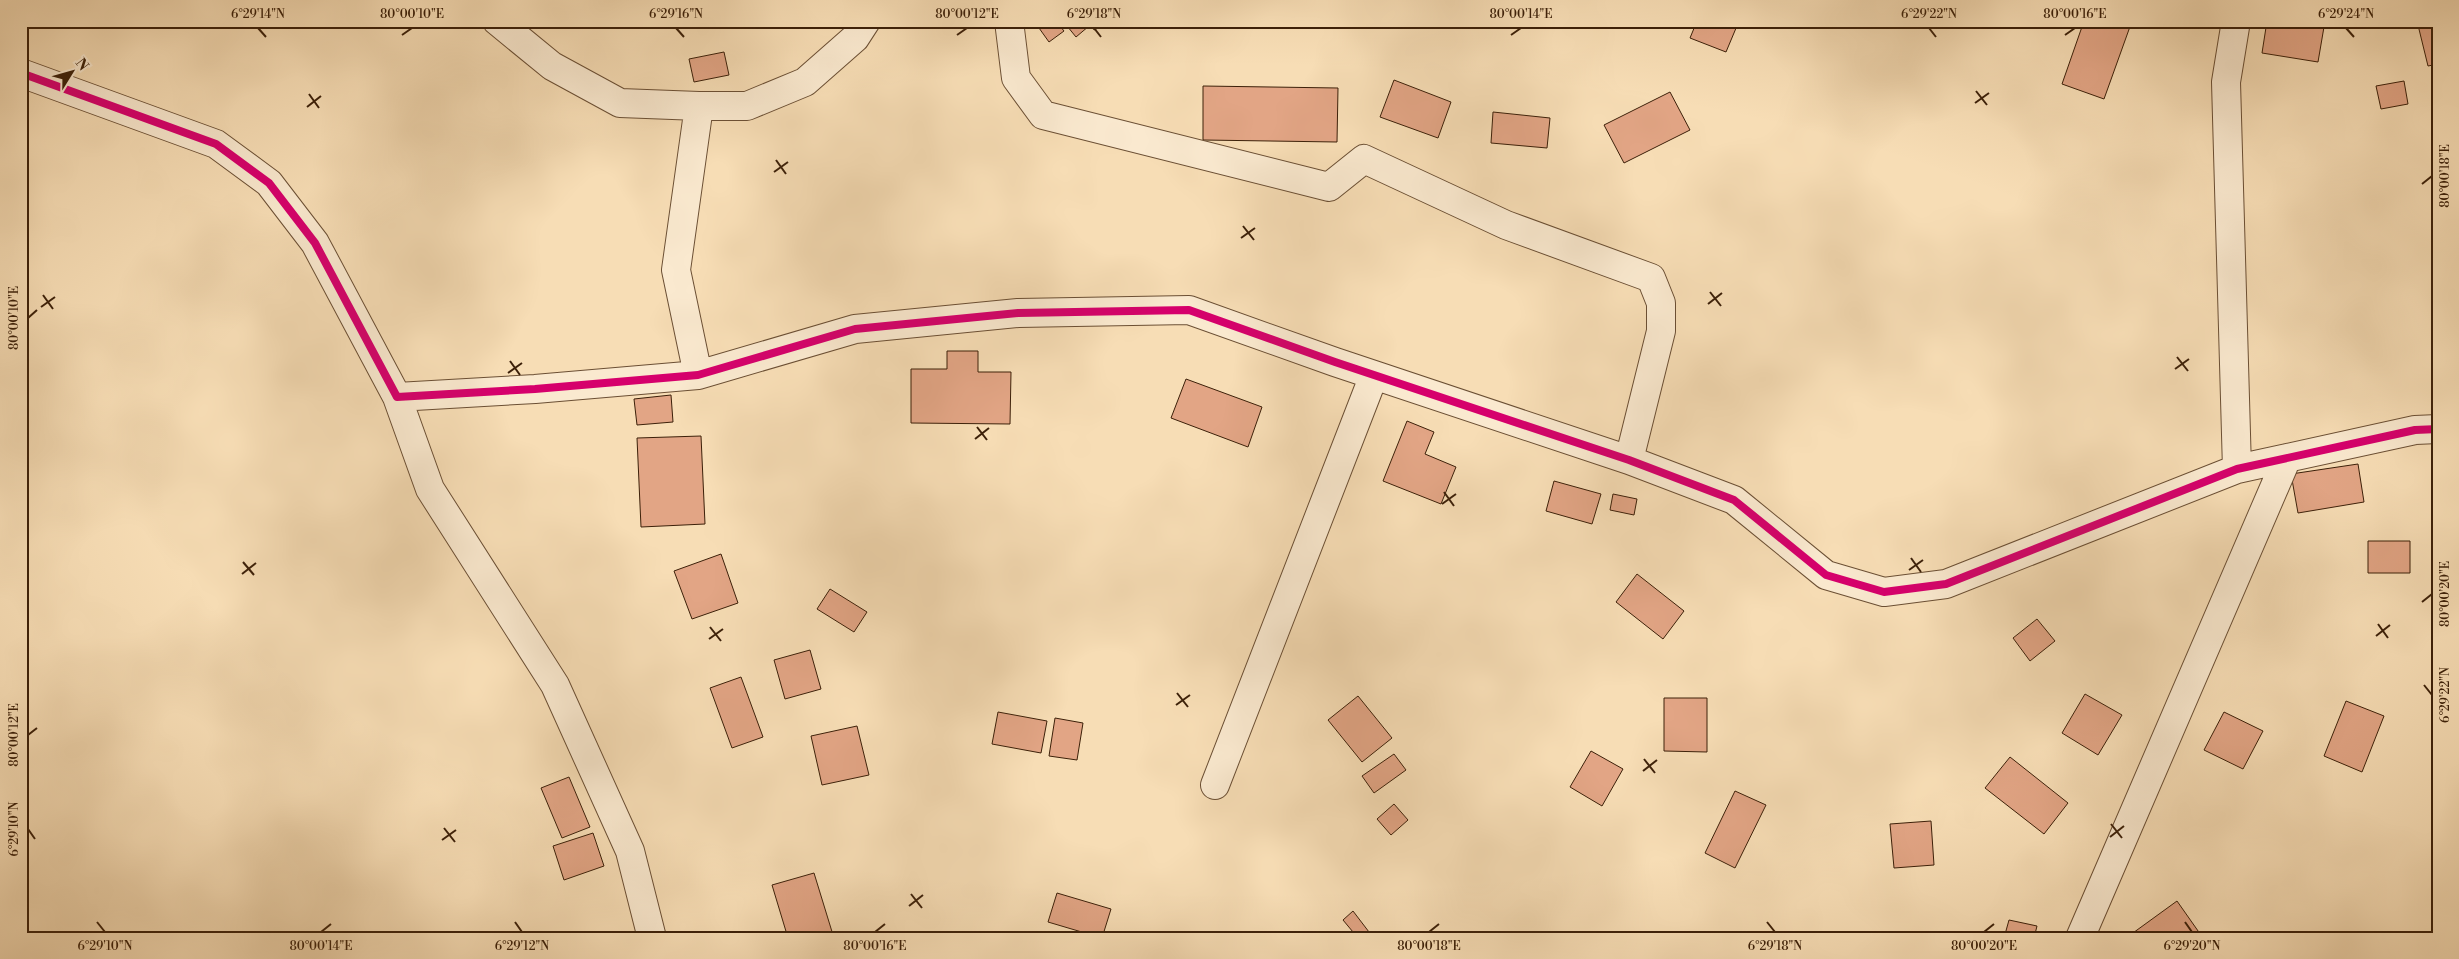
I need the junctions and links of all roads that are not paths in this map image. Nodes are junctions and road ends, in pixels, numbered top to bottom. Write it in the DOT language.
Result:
graph roads {
  1 [pos="497,21"];
  2 [pos="866,21"];
  3 [pos="1009,21"];
  4 [pos="2236,21"];
  5 [pos="21,73"];
  6 [pos="699,106"];
  7 [pos="698,375"];
  8 [pos="1374,375"];
  9 [pos="397,397"];
  10 [pos="2438,429"];
  11 [pos="2287,458"];
  12 [pos="1630,460"];
  13 [pos="2237,469"];
  14 [pos="1215,785"];
  15 [pos="652,938"];
  16 [pos="2080,938"];
  1 -- 6 [label="street"];
  2 -- 6 [label="street"];
  3 -- 12 [label="street"];
  4 -- 13 [label="street"];
  5 -- 9 [label="street"];
  6 -- 7 [label="street"];
  7 -- 8 [label="street"];
  7 -- 9 [label="street"];
  8 -- 12 [label="street"];
  8 -- 14 [label="street"];
  9 -- 15 [label="street"];
  10 -- 11 [label="street"];
  11 -- 13 [label="street"];
  11 -- 16 [label="street"];
  12 -- 13 [label="street"];
}
